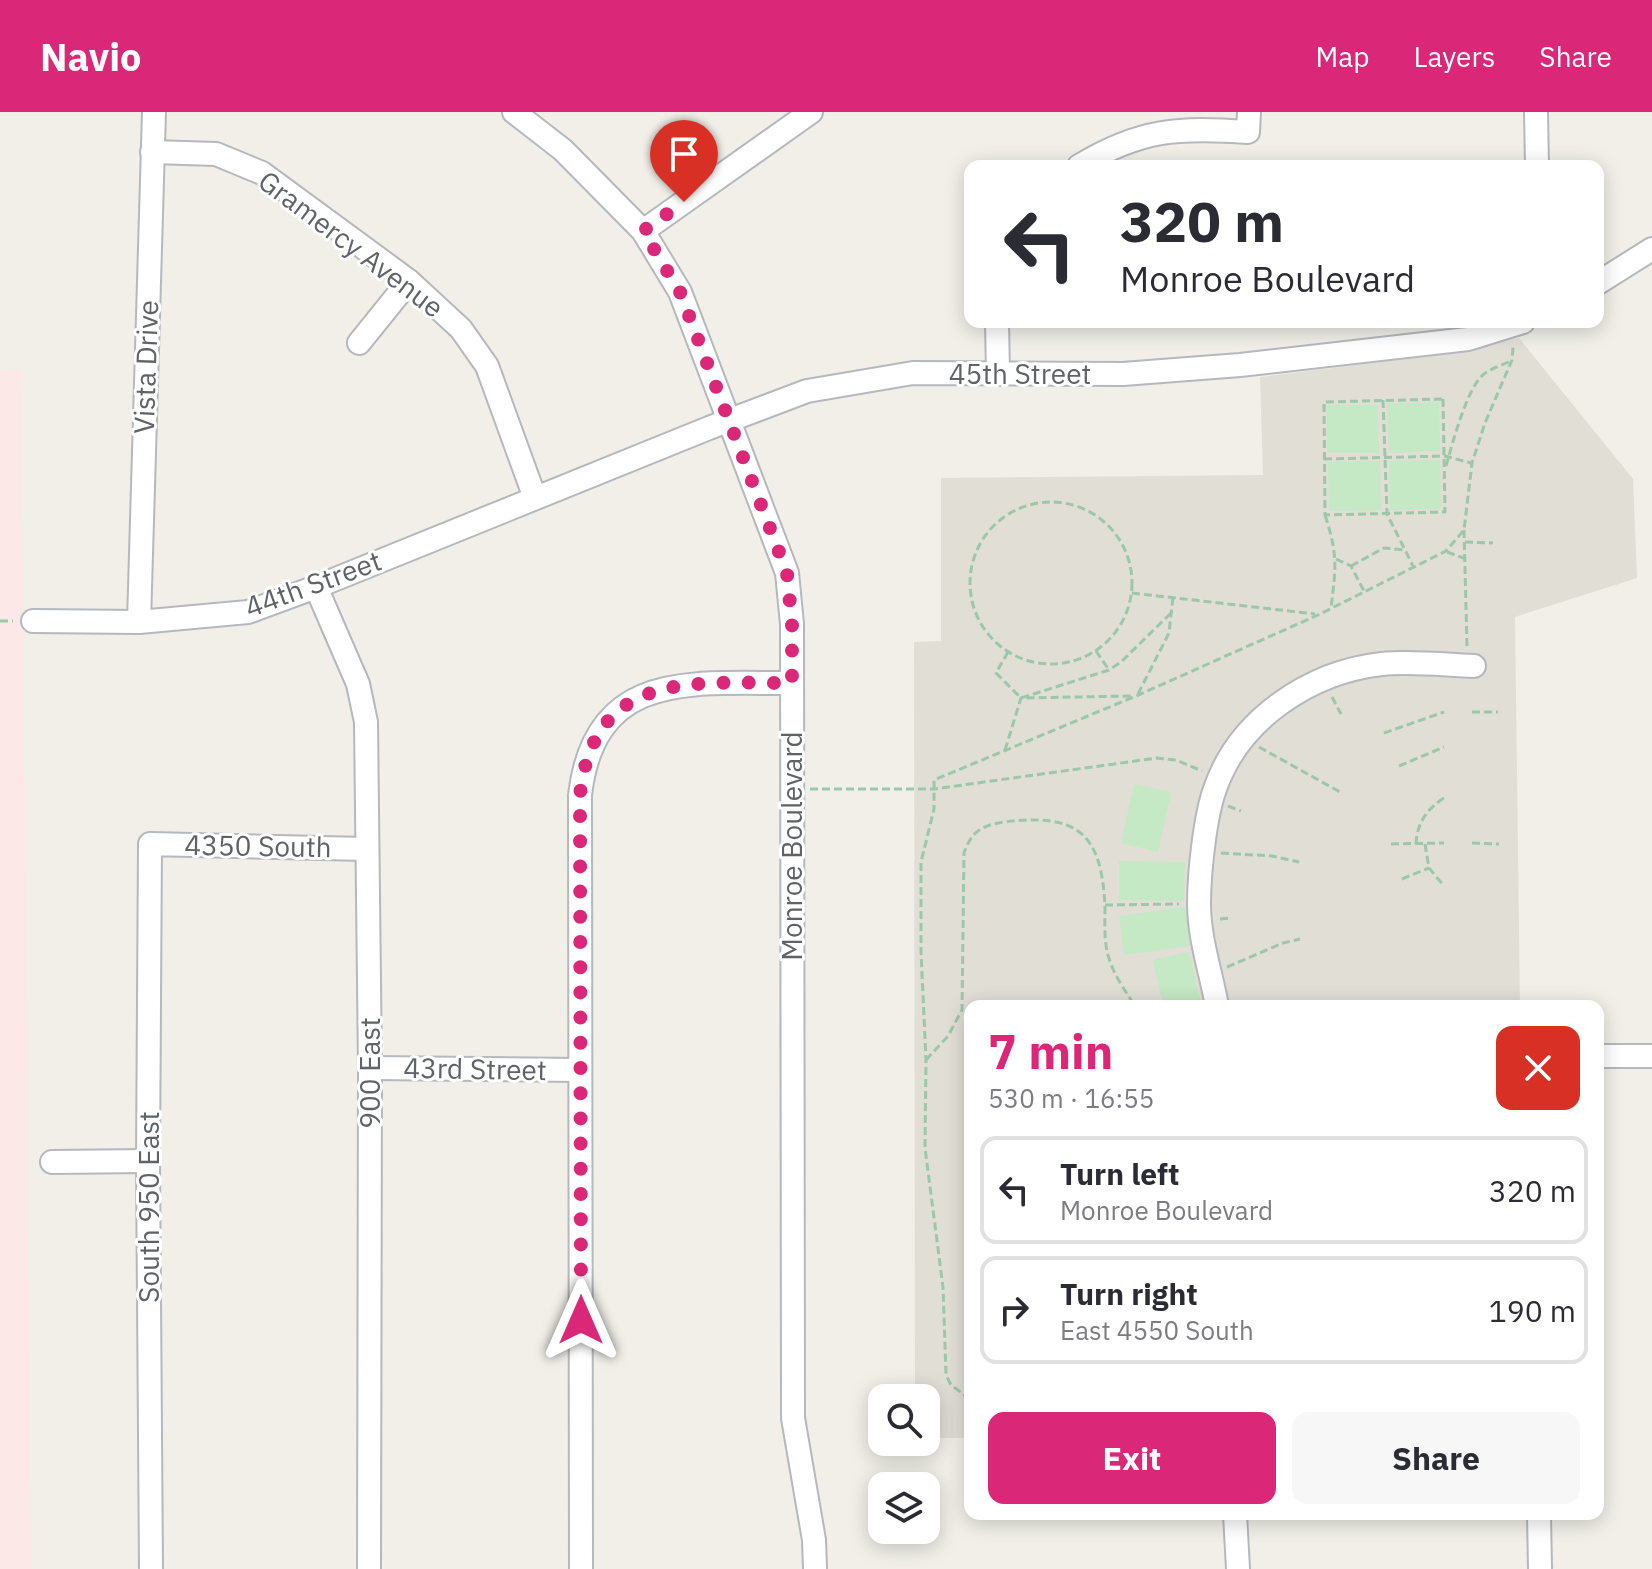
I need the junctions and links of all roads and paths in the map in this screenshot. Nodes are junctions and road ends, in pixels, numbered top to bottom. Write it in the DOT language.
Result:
graph roads {
  1 [pos="154,112"];
  2 [pos="514,112"];
  3 [pos="811,112"];
  4 [pos="1249,112"];
  5 [pos="1536,112"];
  6 [pos="152,152"];
  7 [pos="1089,160"];
  8 [pos="1537,160"];
  9 [pos="643,231"];
  10 [pos="1652,249"];
  11 [pos="1604,279"];
  12 [pos="409,281"];
  13 [pos="997,328"];
  14 [pos="1504,328"];
  15 [pos="359,343"];
  16 [pos="1513,347"];
  17 [pos="1512,360"];
  18 [pos="998,374"];
  19 [pos="1383,400"];
  20 [pos="729,420"];
  21 [pos="1447,456"];
  22 [pos="1385,457"];
  23 [pos="1324,459"];
  24 [pos="1472,463"];
  25 [pos="535,498"];
  26 [pos="1387,514"];
  27 [pos="1325,515"];
  28 [pos="1464,530"];
  29 [pos="1465,542"];
  30 [pos="1493,543"];
  31 [pos="1405,550"];
  32 [pos="1446,551"];
  33 [pos="1336,559"];
  34 [pos="1466,559"];
  35 [pos="1351,566"];
  36 [pos="1413,567"];
  37 [pos="316,587"];
  38 [pos="1364,591"];
  39 [pos="1132,593"];
  40 [pos="1173,597"];
  41 [pos="1331,608"];
  42 [pos="1171,613"];
  43 [pos="1318,615"];
  44 [pos="33,621"];
  45 [pos="139,622"];
  46 [pos="1096,651"];
  47 [pos="1008,652"];
  48 [pos="1471,659"];
  49 [pos="1109,670"];
  50 [pos="792,683"];
  51 [pos="1328,690"];
  52 [pos="1136,696"];
  53 [pos="1021,698"];
  54 [pos="1444,712"];
  55 [pos="1472,712"];
  56 [pos="1498,712"];
  57 [pos="1341,714"];
  58 [pos="1384,733"];
  59 [pos="1255,744"];
  60 [pos="1444,747"];
  61 [pos="1004,752"];
  62 [pos="1399,766"];
  63 [pos="1209,774"];
  64 [pos="807,789"];
  65 [pos="934,789"];
  66 [pos="1340,792"];
  67 [pos="1444,798"];
  68 [pos="1224,805"];
  69 [pos="1241,811"];
  70 [pos="1425,843"];
  71 [pos="1444,843"];
  72 [pos="1472,843"];
  73 [pos="150,844"];
  74 [pos="1391,844"];
  75 [pos="1416,844"];
  76 [pos="1499,844"];
  77 [pos="366,849"];
  78 [pos="1213,853"];
  79 [pos="1299,862"];
  80 [pos="1429,868"];
  81 [pos="1402,879"];
  82 [pos="1444,886"];
  83 [pos="1199,904"];
  84 [pos="1105,905"];
  85 [pos="1300,939"];
  86 [pos="1221,959"];
  87 [pos="1131,1000"];
  88 [pos="1216,1000"];
  89 [pos="1604,1056"];
  90 [pos="1652,1056"];
  91 [pos="926,1060"];
  92 [pos="370,1068"];
  93 [pos="580,1070"];
  94 [pos="148,1161"];
  95 [pos="52,1162"];
  96 [pos="964,1395"];
  97 [pos="1235,1520"];
  98 [pos="1539,1520"];
  99 [pos="151,1569"];
  100 [pos="369,1569"];
  101 [pos="581,1569"];
  102 [pos="815,1569"];
  103 [pos="1238,1569"];
  104 [pos="1540,1569"];
  1 -- 6 [label="street, Vista Drive"];
  2 -- 9 [label="street, Monroe Boulevard"];
  3 -- 9 [label="street"];
  4 -- 7 [label="street"];
  5 -- 8 [label="street"];
  6 -- 12 [label="street, Gramercy Avenue"];
  6 -- 45 [label="street, Vista Drive"];
  9 -- 20 [label="street, Monroe Boulevard"];
  10 -- 11 [label="street"];
  12 -- 15 [label="street"];
  12 -- 25 [label="street, Gramercy Avenue"];
  13 -- 18 [label="street"];
  14 -- 18 [label="street, 45th Street"];
  16 -- 17 [label="path"];
  17 -- 21 [label="path"];
  17 -- 24 [label="path"];
  18 -- 20 [label="street, 45th Street"];
  19 -- 21 [label="path"];
  19 -- 22 [label="path"];
  19 -- 23 [label="path"];
  20 -- 25 [label="street, 45th Street"];
  20 -- 50 [label="street, Monroe Boulevard"];
  21 -- 22 [label="path"];
  21 -- 24 [label="path"];
  21 -- 26 [label="path"];
  22 -- 23 [label="path"];
  22 -- 26 [label="path"];
  23 -- 27 [label="path"];
  24 -- 28 [label="path"];
  25 -- 37 [label="street, 44th Street"];
  26 -- 27 [label="path"];
  26 -- 31 [label="path"];
  27 -- 33 [label="path"];
  28 -- 29 [label="path"];
  28 -- 32 [label="path"];
  29 -- 30 [label="path"];
  29 -- 34 [label="path"];
  31 -- 35 [label="path"];
  31 -- 36 [label="path"];
  32 -- 34 [label="path"];
  32 -- 36 [label="path"];
  33 -- 35 [label="path"];
  33 -- 41 [label="path"];
  34 -- 48 [label="path"];
  35 -- 38 [label="path"];
  36 -- 38 [label="path"];
  37 -- 45 [label="street, 44th Street"];
  37 -- 77 [label="street, 900 East"];
  38 -- 41 [label="path"];
  39 -- 40 [label="path"];
  39 -- 46 [label="path"];
  39 -- 47 [label="path"];
  40 -- 42 [label="path"];
  40 -- 43 [label="path"];
  41 -- 43 [label="path"];
  42 -- 49 [label="path"];
  42 -- 52 [label="path"];
  43 -- 52 [label="path"];
  44 -- 45 [label="street, 44th Street"];
  46 -- 47 [label="path"];
  46 -- 49 [label="path"];
  47 -- 53 [label="path"];
  48 -- 83 [label="street"];
  49 -- 53 [label="path"];
  50 -- 93 [label="street"];
  50 -- 102 [label="street, Monroe Boulevard"];
  51 -- 57 [label="path"];
  52 -- 53 [label="path"];
  52 -- 61 [label="path"];
  53 -- 61 [label="path"];
  54 -- 58 [label="path"];
  55 -- 56 [label="path"];
  59 -- 66 [label="path"];
  60 -- 62 [label="path"];
  61 -- 65 [label="path"];
  63 -- 65 [label="path"];
  64 -- 65 [label="path"];
  65 -- 91 [label="path"];
  67 -- 75 [label="path"];
  68 -- 69 [label="path"];
  70 -- 71 [label="path"];
  70 -- 75 [label="path"];
  70 -- 80 [label="path"];
  72 -- 76 [label="path"];
  73 -- 77 [label="street, 4350 South"];
  73 -- 94 [label="street, South 950 East"];
  74 -- 75 [label="path"];
  77 -- 92 [label="street, 900 East"];
  78 -- 79 [label="path"];
  80 -- 81 [label="path"];
  80 -- 82 [label="path"];
  83 -- 84 [label="path"];
  83 -- 88 [label="street"];
  84 -- 87 [label="path"];
  84 -- 91 [label="path"];
  85 -- 86 [label="path"];
  89 -- 90 [label="street"];
  91 -- 96 [label="path"];
  92 -- 93 [label="street, 43rd Street"];
  92 -- 100 [label="street, 900 East"];
  93 -- 101 [label="street"];
  94 -- 95 [label="street"];
  94 -- 99 [label="street, South 950 East"];
  97 -- 103 [label="street"];
  98 -- 104 [label="street"];
}
